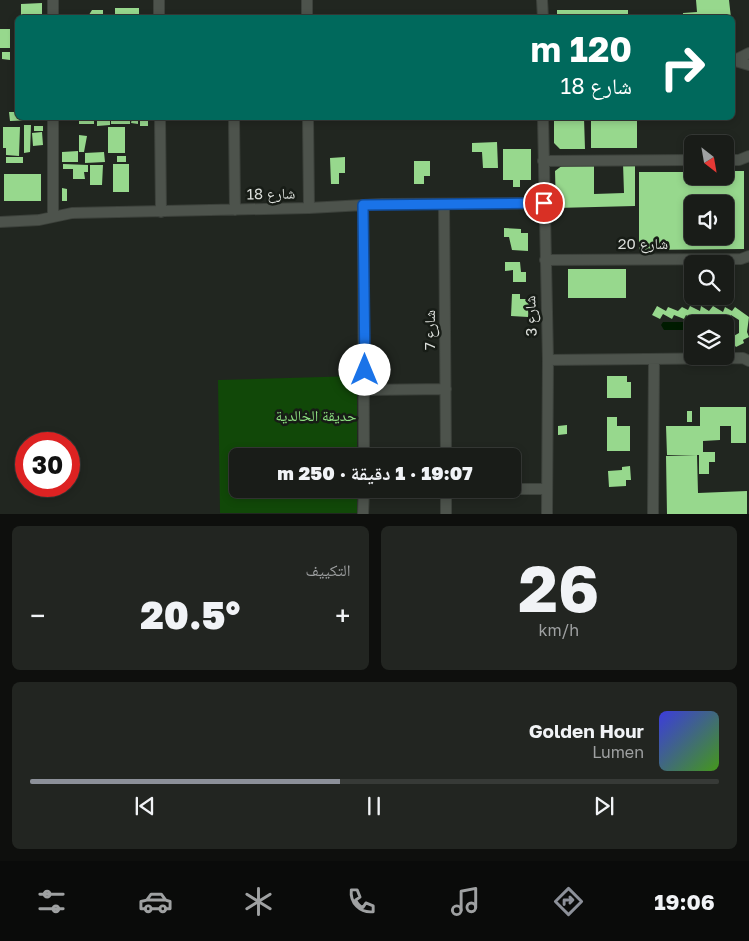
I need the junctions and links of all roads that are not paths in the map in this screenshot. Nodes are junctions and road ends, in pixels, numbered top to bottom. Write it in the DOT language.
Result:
graph roads {
  1 [pos="53,0"];
  2 [pos="159,0"];
  3 [pos="307,0"];
  4 [pos="542,0"];
  5 [pos="53,15"];
  6 [pos="159,15"];
  7 [pos="307,15"];
  8 [pos="543,15"];
  9 [pos="749,53"];
  10 [pos="735,60"];
  11 [pos="735,60"];
  12 [pos="749,65"];
  13 [pos="53,120"];
  14 [pos="160,120"];
  15 [pos="234,120"];
  16 [pos="308,120"];
  17 [pos="543,120"];
  18 [pos="749,156"];
  19 [pos="684,160"];
  20 [pos="734,160"];
  21 [pos="739,160"];
  22 [pos="543,161"];
  23 [pos="749,164"];
  24 [pos="544,203"];
  25 [pos="444,204"];
  26 [pos="363,205"];
  27 [pos="309,208"];
  28 [pos="235,210"];
  29 [pos="161,212"];
  30 [pos="53,216"];
  31 [pos="0,222"];
  32 [pos="746,259"];
  33 [pos="545,260"];
  34 [pos="747,358"];
  35 [pos="548,360"];
  36 [pos="654,360"];
  37 [pos="446,389"];
  38 [pos="365,390"];
  39 [pos="364,448"];
  40 [pos="446,448"];
  41 [pos="521,489"];
  42 [pos="547,489"];
  43 [pos="364,498"];
  44 [pos="446,498"];
  45 [pos="363,514"];
  46 [pos="446,514"];
  47 [pos="547,514"];
  48 [pos="653,514"];
  1 -- 5 [label="street"];
  2 -- 6 [label="street"];
  3 -- 7 [label="street"];
  4 -- 8 [label="street"];
  9 -- 10 [label="street"];
  11 -- 12 [label="street"];
  13 -- 30 [label="street"];
  14 -- 29 [label="street"];
  15 -- 28 [label="street"];
  16 -- 27 [label="street"];
  17 -- 22 [label="street, شارع 3"];
  18 -- 21 [label="street"];
  19 -- 22 [label="street"];
  20 -- 21 [label="street"];
  21 -- 23 [label="street"];
  22 -- 24 [label="street, شارع 3"];
  24 -- 25 [label="street, شارع 18"];
  24 -- 33 [label="street, شارع 3"];
  25 -- 26 [label="street, شارع 18"];
  25 -- 37 [label="street, شارع 7"];
  26 -- 27 [label="street, شارع 18"];
  26 -- 38 [label="street"];
  27 -- 28 [label="street, شارع 18"];
  28 -- 29 [label="street, شارع 18"];
  29 -- 30 [label="street, شارع 18"];
  30 -- 31 [label="street, شارع 18"];
  32 -- 33 [label="street, شارع 20"];
  33 -- 35 [label="street, شارع 3"];
  34 -- 36 [label="street"];
  35 -- 36 [label="street"];
  35 -- 42 [label="street, شارع 3"];
  36 -- 48 [label="street"];
  37 -- 38 [label="street"];
  37 -- 40 [label="street, شارع 7"];
  38 -- 39 [label="street"];
  41 -- 42 [label="street"];
  42 -- 47 [label="street, شارع 3"];
  43 -- 45 [label="street"];
  44 -- 46 [label="street"];
}
